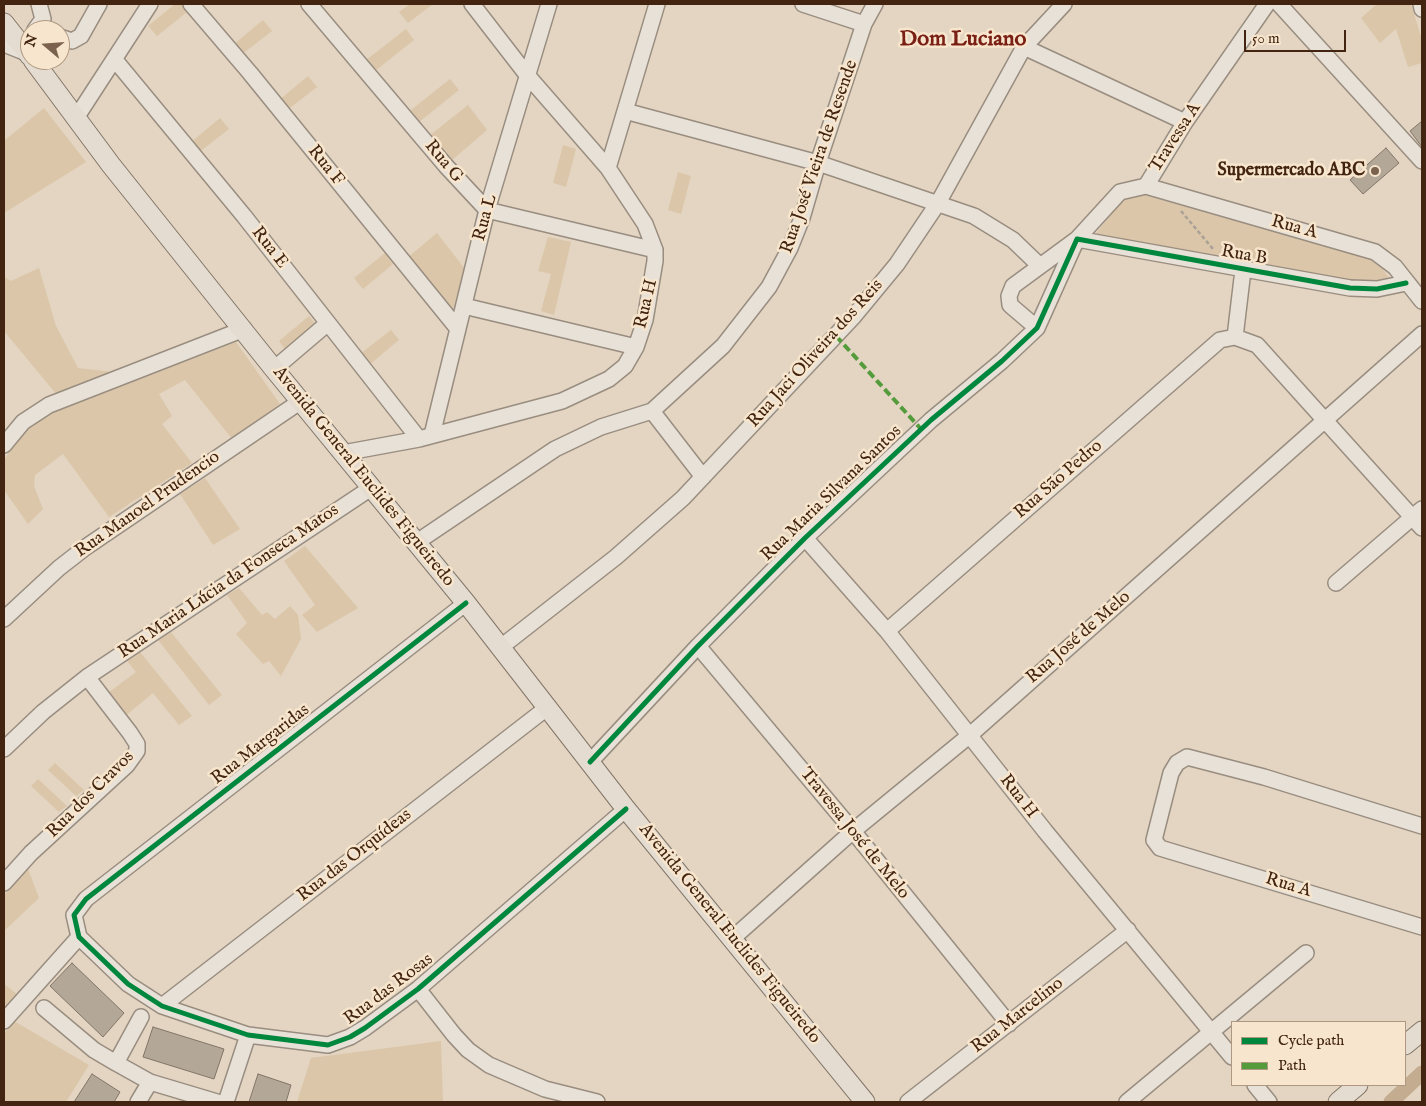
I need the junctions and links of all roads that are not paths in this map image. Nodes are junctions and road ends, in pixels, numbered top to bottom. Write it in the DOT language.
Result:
graph roads {
  1 [pos="39,4"];
  2 [pos="99,4"];
  3 [pos="150,4"];
  4 [pos="191,4"];
  5 [pos="309,4"];
  6 [pos="472,4"];
  7 [pos="549,4"];
  8 [pos="657,4"];
  9 [pos="803,4"];
  10 [pos="875,4"];
  11 [pos="1064,4"];
  12 [pos="1266,4"];
  13 [pos="1278,4"];
  14 [pos="1421,4"];
  15 [pos="1422,9"];
  16 [pos="43,20"];
  17 [pos="4,23"];
  18 [pos="864,24"];
  19 [pos="70,40"];
  20 [pos="20,43"];
  21 [pos="1024,47"];
  22 [pos="115,60"];
  23 [pos="41,70"];
  24 [pos="527,75"];
  25 [pos="625,111"];
  26 [pos="76,118"];
  27 [pos="1185,122"];
  28 [pos="1422,160"];
  29 [pos="818,163"];
  30 [pos="608,168"];
  31 [pos="1146,186"];
  32 [pos="938,203"];
  33 [pos="487,210"];
  34 [pos="1077,239"];
  35 [pos="654,250"];
  36 [pos="1039,265"];
  37 [pos="1236,268"];
  38 [pos="1406,283"];
  39 [pos="1422,301"];
  40 [pos="464,306"];
  41 [pos="328,323"];
  42 [pos="1037,328"];
  43 [pos="244,329"];
  44 [pos="458,329"];
  45 [pos="1422,334"];
  46 [pos="1235,338"];
  47 [pos="636,347"];
  48 [pos="274,369"];
  49 [pos="301,401"];
  50 [pos="652,411"];
  51 [pos="1326,420"];
  52 [pos="425,437"];
  53 [pos="4,445"];
  54 [pos="343,453"];
  55 [pos="703,477"];
  56 [pos="371,488"];
  57 [pos="1419,518"];
  58 [pos="805,538"];
  59 [pos="417,542"];
  60 [pos="1336,583"];
  61 [pos="466,603"];
  62 [pos="4,619"];
  63 [pos="887,631"];
  64 [pos="698,646"];
  65 [pos="501,648"];
  66 [pos="87,677"];
  67 [pos="548,707"];
  68 [pos="970,735"];
  69 [pos="4,749"];
  70 [pos="590,762"];
  71 [pos="626,809"];
  72 [pos="1422,826"];
  73 [pos="853,831"];
  74 [pos="4,883"];
  75 [pos="1422,927"];
  76 [pos="1128,930"];
  77 [pos="79,937"];
  78 [pos="733,938"];
  79 [pos="1306,953"];
  80 [pos="418,989"];
  81 [pos="162,1006"];
  82 [pos="44,1008"];
  83 [pos="141,1017"];
  84 [pos="4,1021"];
  85 [pos="1009,1024"];
  86 [pos="1422,1030"];
  87 [pos="1212,1032"];
  88 [pos="248,1035"];
  89 [pos="1406,1044"];
  90 [pos="1231,1056"];
  91 [pos="116,1064"];
  92 [pos="150,1082"];
  93 [pos="1256,1086"];
  94 [pos="1357,1086"];
  95 [pos="138,1102"];
  96 [pos="217,1102"];
  97 [pos="226,1102"];
  98 [pos="597,1102"];
  99 [pos="865,1102"];
  100 [pos="908,1102"];
  101 [pos="1127,1102"];
  102 [pos="1269,1102"];
  103 [pos="1338,1102"];
  1 -- 16 [label="street"];
  2 -- 19 [label="street"];
  3 -- 22 [label="street"];
  4 -- 44 [label="street, Rua F"];
  5 -- 33 [label="street, Rua G"];
  6 -- 24 [label="street, Rua H"];
  7 -- 24 [label="street, Rua L"];
  8 -- 25 [label="street"];
  9 -- 18 [label="street"];
  10 -- 18 [label="street, Rua José Vieira de Resende"];
  11 -- 21 [label="street, Rua Jaci Oliveira dos Reis"];
  12 -- 27 [label="street, Travessa A"];
  13 -- 28 [label="street"];
  14 -- 15 [label="street"];
  17 -- 20 [label="main road, Avenida General Euclides Figueiredo"];
  18 -- 29 [label="street, Rua José Vieira de Resende"];
  21 -- 27 [label="street"];
  21 -- 32 [label="street, Rua Jaci Oliveira dos Reis"];
  22 -- 26 [label="street"];
  22 -- 41 [label="street, Rua E"];
  23 -- 26 [label="main road, Avenida General Euclides Figueiredo"];
  24 -- 30 [label="street, Rua H"];
  24 -- 33 [label="street, Rua L"];
  25 -- 29 [label="street"];
  25 -- 30 [label="street"];
  26 -- 43 [label="main road, Avenida General Euclides Figueiredo"];
  27 -- 31 [label="street, Travessa A"];
  29 -- 32 [label="street"];
  29 -- 50 [label="street, Rua José Vieira de Resende"];
  30 -- 35 [label="street, Rua H"];
  31 -- 34 [label="street, Travessa A"];
  31 -- 38 [label="street, Rua A"];
  32 -- 36 [label="street"];
  32 -- 55 [label="street, Rua Jaci Oliveira dos Reis"];
  33 -- 35 [label="street"];
  33 -- 40 [label="street, Rua L"];
  34 -- 36 [label="street, Travessa A"];
  34 -- 37 [label="street, Rua B"];
  34 -- 42 [label="street, Rua Maria Silvana Santos"];
  35 -- 47 [label="street, Rua H"];
  36 -- 42 [label="street, Travessa A"];
  37 -- 38 [label="street, Rua B"];
  37 -- 46 [label="street, Rua B"];
  38 -- 39 [label="street, Rua A"];
  40 -- 44 [label="street, Rua L"];
  40 -- 47 [label="street"];
  41 -- 48 [label="street"];
  41 -- 52 [label="street, Rua E"];
  42 -- 58 [label="street, Rua Maria Silvana Santos"];
  43 -- 48 [label="main road, Avenida General Euclides Figueiredo"];
  43 -- 53 [label="street"];
  44 -- 52 [label="street, Rua L"];
  45 -- 51 [label="street, Rua José de Melo"];
  46 -- 51 [label="street"];
  46 -- 63 [label="street, Rua São Pedro"];
  47 -- 52 [label="street, Rua H"];
  48 -- 49 [label="main road, Avenida General Euclides Figueiredo"];
  49 -- 54 [label="main road, Avenida General Euclides Figueiredo"];
  49 -- 62 [label="street, Rua Manoel Prudencio"];
  50 -- 55 [label="street"];
  50 -- 59 [label="street, Rua José Vieira de Resende"];
  51 -- 57 [label="street"];
  51 -- 68 [label="street, Rua José de Melo"];
  52 -- 54 [label="street, Rua H"];
  54 -- 56 [label="main road, Avenida General Euclides Figueiredo"];
  55 -- 65 [label="street, Rua Jaci Oliveira dos Reis"];
  56 -- 59 [label="main road, Avenida General Euclides Figueiredo"];
  56 -- 66 [label="street, Rua Maria Lúcia da Fonseca Matos"];
  57 -- 60 [label="street"];
  58 -- 63 [label="street, Rua H"];
  58 -- 64 [label="street, Rua Maria Silvana Santos"];
  59 -- 61 [label="main road, Avenida General Euclides Figueiredo"];
  61 -- 65 [label="main road, Avenida General Euclides Figueiredo"];
  61 -- 77 [label="street, Rua Margaridas"];
  63 -- 68 [label="street, Rua H"];
  64 -- 70 [label="street, Rua Maria Silvana Santos"];
  64 -- 73 [label="street, Travessa José de Melo"];
  65 -- 67 [label="main road, Avenida General Euclides Figueiredo"];
  66 -- 69 [label="street, Rua Maria Lúcia da Fonseca Matos"];
  66 -- 74 [label="street, Rua dos Cravos"];
  67 -- 70 [label="main road, Avenida General Euclides Figueiredo"];
  67 -- 81 [label="street, Rua das Orquídeas"];
  68 -- 73 [label="street, Rua José de Melo"];
  68 -- 76 [label="street, Rua H"];
  70 -- 71 [label="main road, Avenida General Euclides Figueiredo"];
  71 -- 78 [label="main road, Avenida General Euclides Figueiredo"];
  71 -- 80 [label="street, Rua das Rosas"];
  72 -- 75 [label="street, Rua A"];
  73 -- 78 [label="street, Rua José de Melo"];
  73 -- 85 [label="street, Travessa José de Melo"];
  76 -- 85 [label="street, Rua Marcelino"];
  76 -- 87 [label="street, Rua H"];
  77 -- 81 [label="street, Rua das Rosas"];
  77 -- 84 [label="street"];
  78 -- 99 [label="main road, Avenida General Euclides Figueiredo"];
  79 -- 87 [label="street"];
  80 -- 88 [label="street, Rua das Rosas"];
  80 -- 98 [label="street"];
  81 -- 88 [label="street, Rua das Rosas"];
  82 -- 91 [label="street"];
  83 -- 91 [label="street"];
  85 -- 100 [label="street, Rua Marcelino"];
  86 -- 89 [label="main road"];
  87 -- 90 [label="street, Rua H"];
  87 -- 101 [label="street"];
  88 -- 97 [label="street"];
  91 -- 92 [label="street"];
  92 -- 95 [label="street"];
  92 -- 96 [label="street"];
  93 -- 102 [label="street"];
  94 -- 103 [label="main road"];
}
